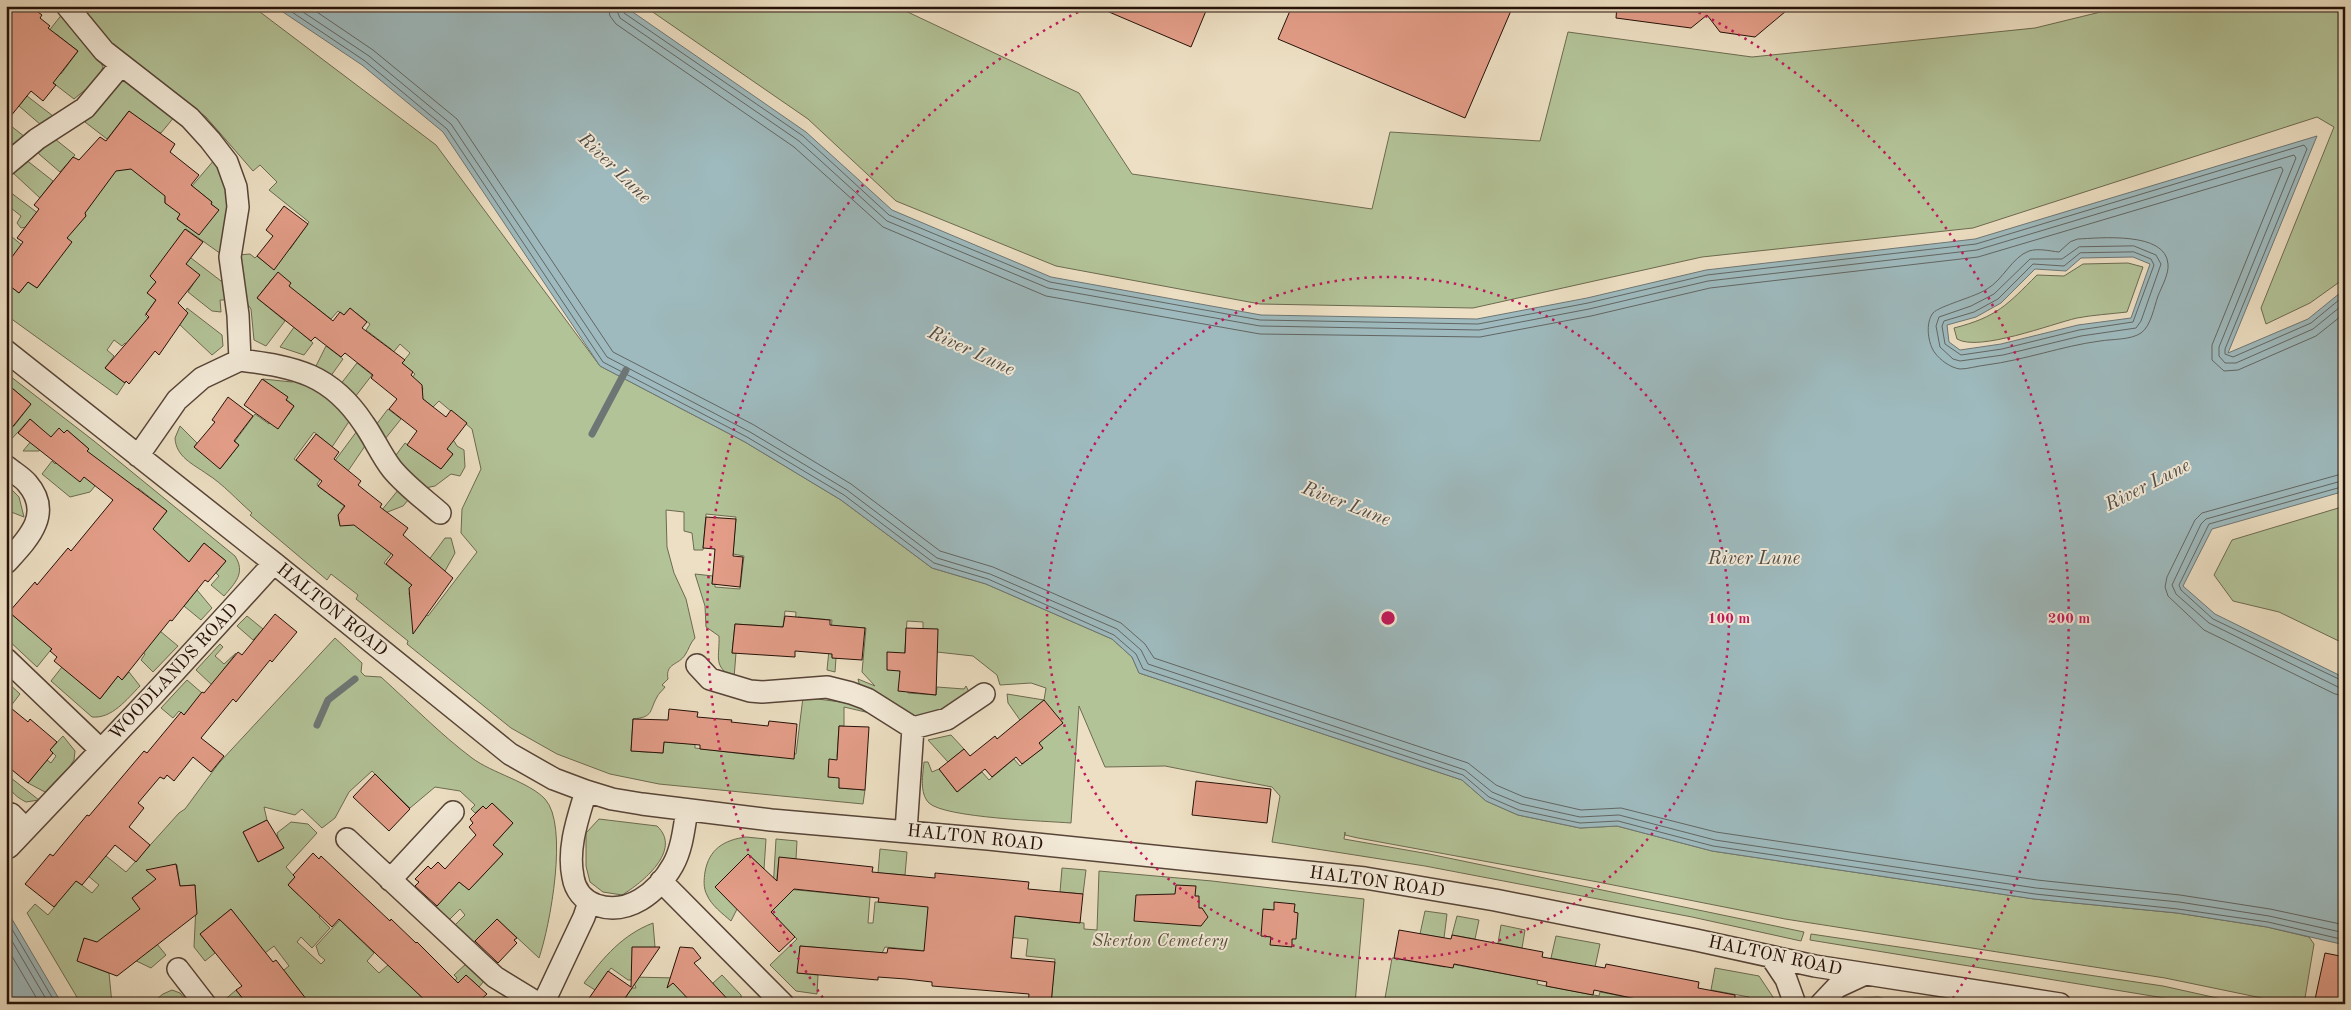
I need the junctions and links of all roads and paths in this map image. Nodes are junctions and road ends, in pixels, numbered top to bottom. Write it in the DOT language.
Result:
graph roads {
  1 [pos="67,6"];
  2 [pos="121,66"];
  3 [pos="6,165"];
  4 [pos="6,351"];
  5 [pos="240,360"];
  6 [pos="138,456"];
  7 [pos="6,466"];
  8 [pos="440,513"];
  9 [pos="6,563"];
  10 [pos="274,563"];
  11 [pos="6,659"];
  12 [pos="697,665"];
  13 [pos="984,694"];
  14 [pos="913,728"];
  15 [pos="101,750"];
  16 [pos="586,791"];
  17 [pos="687,810"];
  18 [pos="453,812"];
  19 [pos="11,814"];
  20 [pos="26,829"];
  21 [pos="906,831"];
  22 [pos="347,839"];
  23 [pos="9,847"];
  24 [pos="390,880"];
  25 [pos="661,881"];
  26 [pos="589,902"];
  27 [pos="1772,958"];
  28 [pos="178,968"];
  29 [pos="1865,974"];
  30 [pos="777,1001"];
  31 [pos="205,1004"];
  32 [pos="539,1004"];
  33 [pos="543,1004"];
  34 [pos="1795,1004"];
  35 [pos="1821,1004"];
  36 [pos="2060,1004"];
  1 -- 2 [label="street"];
  2 -- 3 [label="street"];
  2 -- 5 [label="street"];
  4 -- 6 [label="street, HALTON ROAD"];
  5 -- 6 [label="street"];
  5 -- 8 [label="street"];
  6 -- 10 [label="street, HALTON ROAD"];
  7 -- 9 [label="street"];
  10 -- 15 [label="street, WOODLANDS ROAD"];
  10 -- 16 [label="street, HALTON ROAD"];
  11 -- 15 [label="street, WOODLANDS ROAD"];
  12 -- 14 [label="street"];
  13 -- 14 [label="street"];
  14 -- 21 [label="street"];
  15 -- 20 [label="street"];
  16 -- 17 [label="street, HALTON ROAD"];
  16 -- 26 [label="street"];
  17 -- 21 [label="street, HALTON ROAD"];
  17 -- 25 [label="street"];
  18 -- 24 [label="street"];
  19 -- 20 [label="street"];
  20 -- 23 [label="street"];
  21 -- 27 [label="street, HALTON ROAD"];
  22 -- 24 [label="street"];
  24 -- 32 [label="street"];
  25 -- 26 [label="street"];
  25 -- 30 [label="street"];
  26 -- 33 [label="street"];
  27 -- 29 [label="street, HALTON ROAD"];
  27 -- 34 [label="street"];
  28 -- 31 [label="street"];
  29 -- 35 [label="street"];
  29 -- 36 [label="street, HALTON ROAD"];
}
